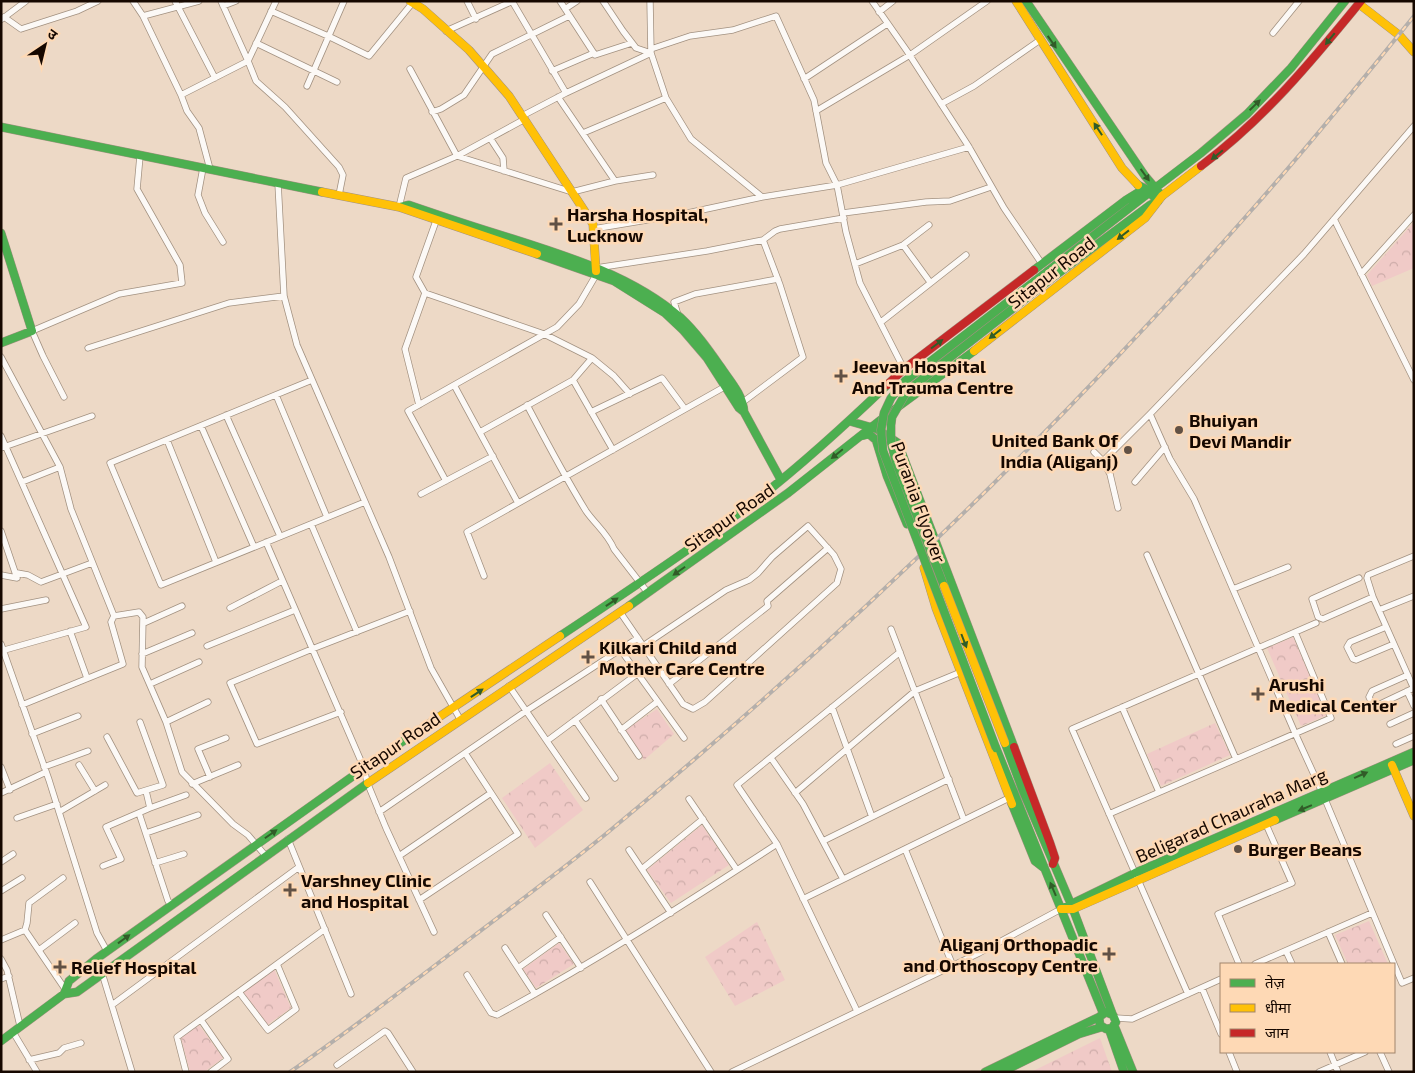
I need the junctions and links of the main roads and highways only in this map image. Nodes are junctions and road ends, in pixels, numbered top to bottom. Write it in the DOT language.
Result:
graph roads {
  1 [pos="1016,1"];
  2 [pos="1026,1"];
  3 [pos="1345,1"];
  4 [pos="413,2"];
  5 [pos="1360,3"];
  6 [pos="1414,52"];
  7 [pos="1,127"];
  8 [pos="1153,190"];
  9 [pos="1160,199"];
  10 [pos="399,207"];
  11 [pos="1,232"];
  12 [pos="596,272"];
  13 [pos="1050,275"];
  14 [pos="1,343"];
  15 [pos="744,412"];
  16 [pos="849,421"];
  17 [pos="871,427"];
  18 [pos="859,437"];
  19 [pos="781,480"];
  20 [pos="956,597"];
  21 [pos="936,606"];
  22 [pos="1414,752"];
  23 [pos="1414,760"];
  24 [pos="1392,765"];
  25 [pos="1414,816"];
  26 [pos="1053,864"];
  27 [pos="1044,868"];
  28 [pos="1072,907"];
  29 [pos="1061,909"];
  30 [pos="64,991"];
  31 [pos="1101,1015"];
  32 [pos="1110,1023"];
  33 [pos="1,1041"];
  34 [pos="985,1072"];
  35 [pos="1002,1072"];
  36 [pos="1124,1072"];
  37 [pos="1132,1072"];
  8 -- 1 [label="main road, one-way"];
  2 -- 8 [label="main road, one-way"];
  8 -- 3 [label="main road, Sitapur Road, one-way"];
  4 -- 12 [label="main road"];
  5 -- 6 [label="main road"];
  5 -- 9 [label="main road, Sitapur Road, one-way"];
  7 -- 10 [label="main road"];
  8 -- 9 [label="main road"];
  8 -- 13 [label="main road, Purania Flyover"];
  16 -- 8 [label="main road, Sitapur Road, one-way"];
  9 -- 13 [label="main road, Purania Flyover"];
  9 -- 17 [label="main road, Sitapur Road, one-way"];
  10 -- 12 [label="main road"];
  10 -- 12 [label="main road"];
  11 -- 14 [label="main road"];
  12 -- 15 [label="main road"];
  12 -- 15 [label="main road"];
  13 -- 26 [label="main road, Purania Flyover, one-way, bridge"];
  13 -- 27 [label="main road, Purania Flyover, bridge"];
  15 -- 19 [label="main road"];
  16 -- 17 [label="main road"];
  16 -- 19 [label="main road, Sitapur Road"];
  17 -- 18 [label="main road, Sitapur Road"];
  17 -- 20 [label="main road"];
  18 -- 21 [label="main road"];
  18 -- 30 [label="main road, Sitapur Road, one-way"];
  30 -- 19 [label="main road, Sitapur Road, one-way"];
  20 -- 21 [label="main road"];
  20 -- 26 [label="main road"];
  21 -- 27 [label="main road"];
  22 -- 24 [label="main road, Beligarad Chauraha Marg"];
  23 -- 24 [label="main road"];
  24 -- 25 [label="main road"];
  24 -- 28 [label="main road, Beligarad Chauraha Marg"];
  26 -- 28 [label="main road"];
  29 -- 27 [label="main road, one-way"];
  28 -- 29 [label="main road, Beligarad Chauraha Marg"];
  28 -- 32 [label="main road"];
  29 -- 31 [label="main road"];
  30 -- 33 [label="main road, Sitapur Road"];
  31 -- 32 [label="main road"];
  31 -- 32 [label="main road"];
  31 -- 34 [label="main road"];
  32 -- 35 [label="main road"];
  32 -- 36 [label="main road"];
  32 -- 37 [label="main road"];
}
